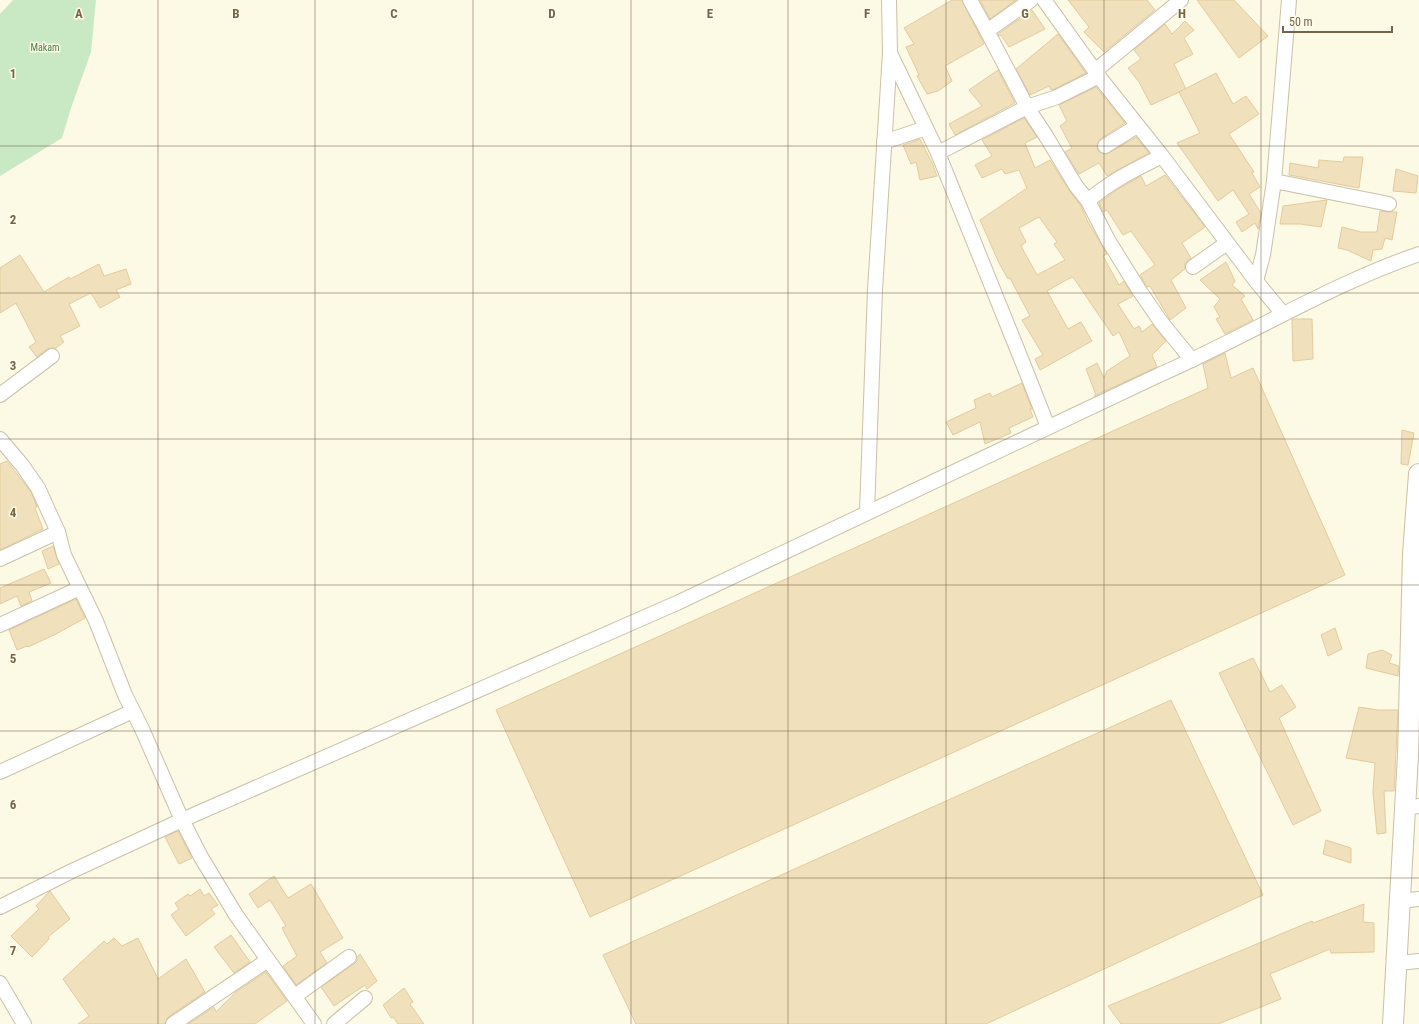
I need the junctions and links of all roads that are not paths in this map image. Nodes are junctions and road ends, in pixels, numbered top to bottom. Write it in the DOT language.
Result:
graph roads {
  1 [pos="889,0"];
  2 [pos="970,0"];
  3 [pos="1031,0"];
  4 [pos="1044,0"];
  5 [pos="1181,0"];
  6 [pos="1289,0"];
  7 [pos="987,31"];
  8 [pos="890,53"];
  9 [pos="1097,73"];
  10 [pos="1028,107"];
  11 [pos="1138,126"];
  12 [pos="926,128"];
  13 [pos="884,142"];
  14 [pos="1105,146"];
  15 [pos="938,152"];
  16 [pos="1162,156"];
  17 [pos="1274,181"];
  18 [pos="1088,202"];
  19 [pos="1389,204"];
  20 [pos="1227,243"];
  21 [pos="1419,254"];
  22 [pos="1193,267"];
  23 [pos="1256,280"];
  24 [pos="1283,314"];
  25 [pos="52,356"];
  26 [pos="1192,360"];
  27 [pos="0,395"];
  28 [pos="1048,427"];
  29 [pos="0,439"];
  30 [pos="1419,474"];
  31 [pos="867,512"];
  32 [pos="58,532"];
  33 [pos="0,560"];
  34 [pos="80,588"];
  35 [pos="0,625"];
  36 [pos="134,711"];
  37 [pos="1414,752"];
  38 [pos="0,772"];
  39 [pos="1412,807"];
  40 [pos="182,820"];
  41 [pos="1419,899"];
  42 [pos="1399,900"];
  43 [pos="0,907"];
  44 [pos="349,957"];
  45 [pos="268,960"];
  46 [pos="1419,962"];
  47 [pos="1397,963"];
  48 [pos="0,983"];
  49 [pos="295,996"];
  50 [pos="366,998"];
  51 [pos="20,1023"];
  52 [pos="173,1024"];
  53 [pos="314,1024"];
  54 [pos="334,1024"];
  55 [pos="1393,1024"];
  1 -- 8 [label="street"];
  2 -- 7 [label="street"];
  3 -- 7 [label="street"];
  4 -- 9 [label="street"];
  5 -- 9 [label="street"];
  6 -- 17 [label="street"];
  7 -- 10 [label="street"];
  8 -- 12 [label="street"];
  8 -- 13 [label="street"];
  9 -- 10 [label="street"];
  9 -- 11 [label="street"];
  10 -- 15 [label="street"];
  10 -- 18 [label="street"];
  11 -- 14 [label="street"];
  11 -- 16 [label="street"];
  12 -- 13 [label="street"];
  12 -- 15 [label="street"];
  13 -- 31 [label="street"];
  15 -- 28 [label="street"];
  16 -- 18 [label="street"];
  16 -- 20 [label="street"];
  17 -- 19 [label="street"];
  17 -- 23 [label="street"];
  18 -- 26 [label="street"];
  20 -- 22 [label="street"];
  20 -- 23 [label="street"];
  21 -- 24 [label="street"];
  23 -- 24 [label="street"];
  24 -- 26 [label="street"];
  25 -- 27 [label="street"];
  26 -- 28 [label="street"];
  28 -- 31 [label="street"];
  29 -- 32 [label="street"];
  30 -- 37 [label="main road"];
  31 -- 40 [label="street"];
  32 -- 33 [label="street"];
  32 -- 34 [label="street"];
  34 -- 35 [label="street"];
  34 -- 36 [label="street"];
  36 -- 38 [label="street"];
  36 -- 40 [label="street"];
  37 -- 39 [label="main road"];
  39 -- 42 [label="main road"];
  40 -- 43 [label="street"];
  40 -- 45 [label="street"];
  41 -- 42 [label="street"];
  42 -- 47 [label="main road"];
  44 -- 49 [label="street"];
  45 -- 49 [label="street"];
  45 -- 52 [label="street"];
  46 -- 47 [label="street"];
  47 -- 55 [label="main road"];
  48 -- 51 [label="street"];
  49 -- 53 [label="street"];
  50 -- 54 [label="street"];
}
